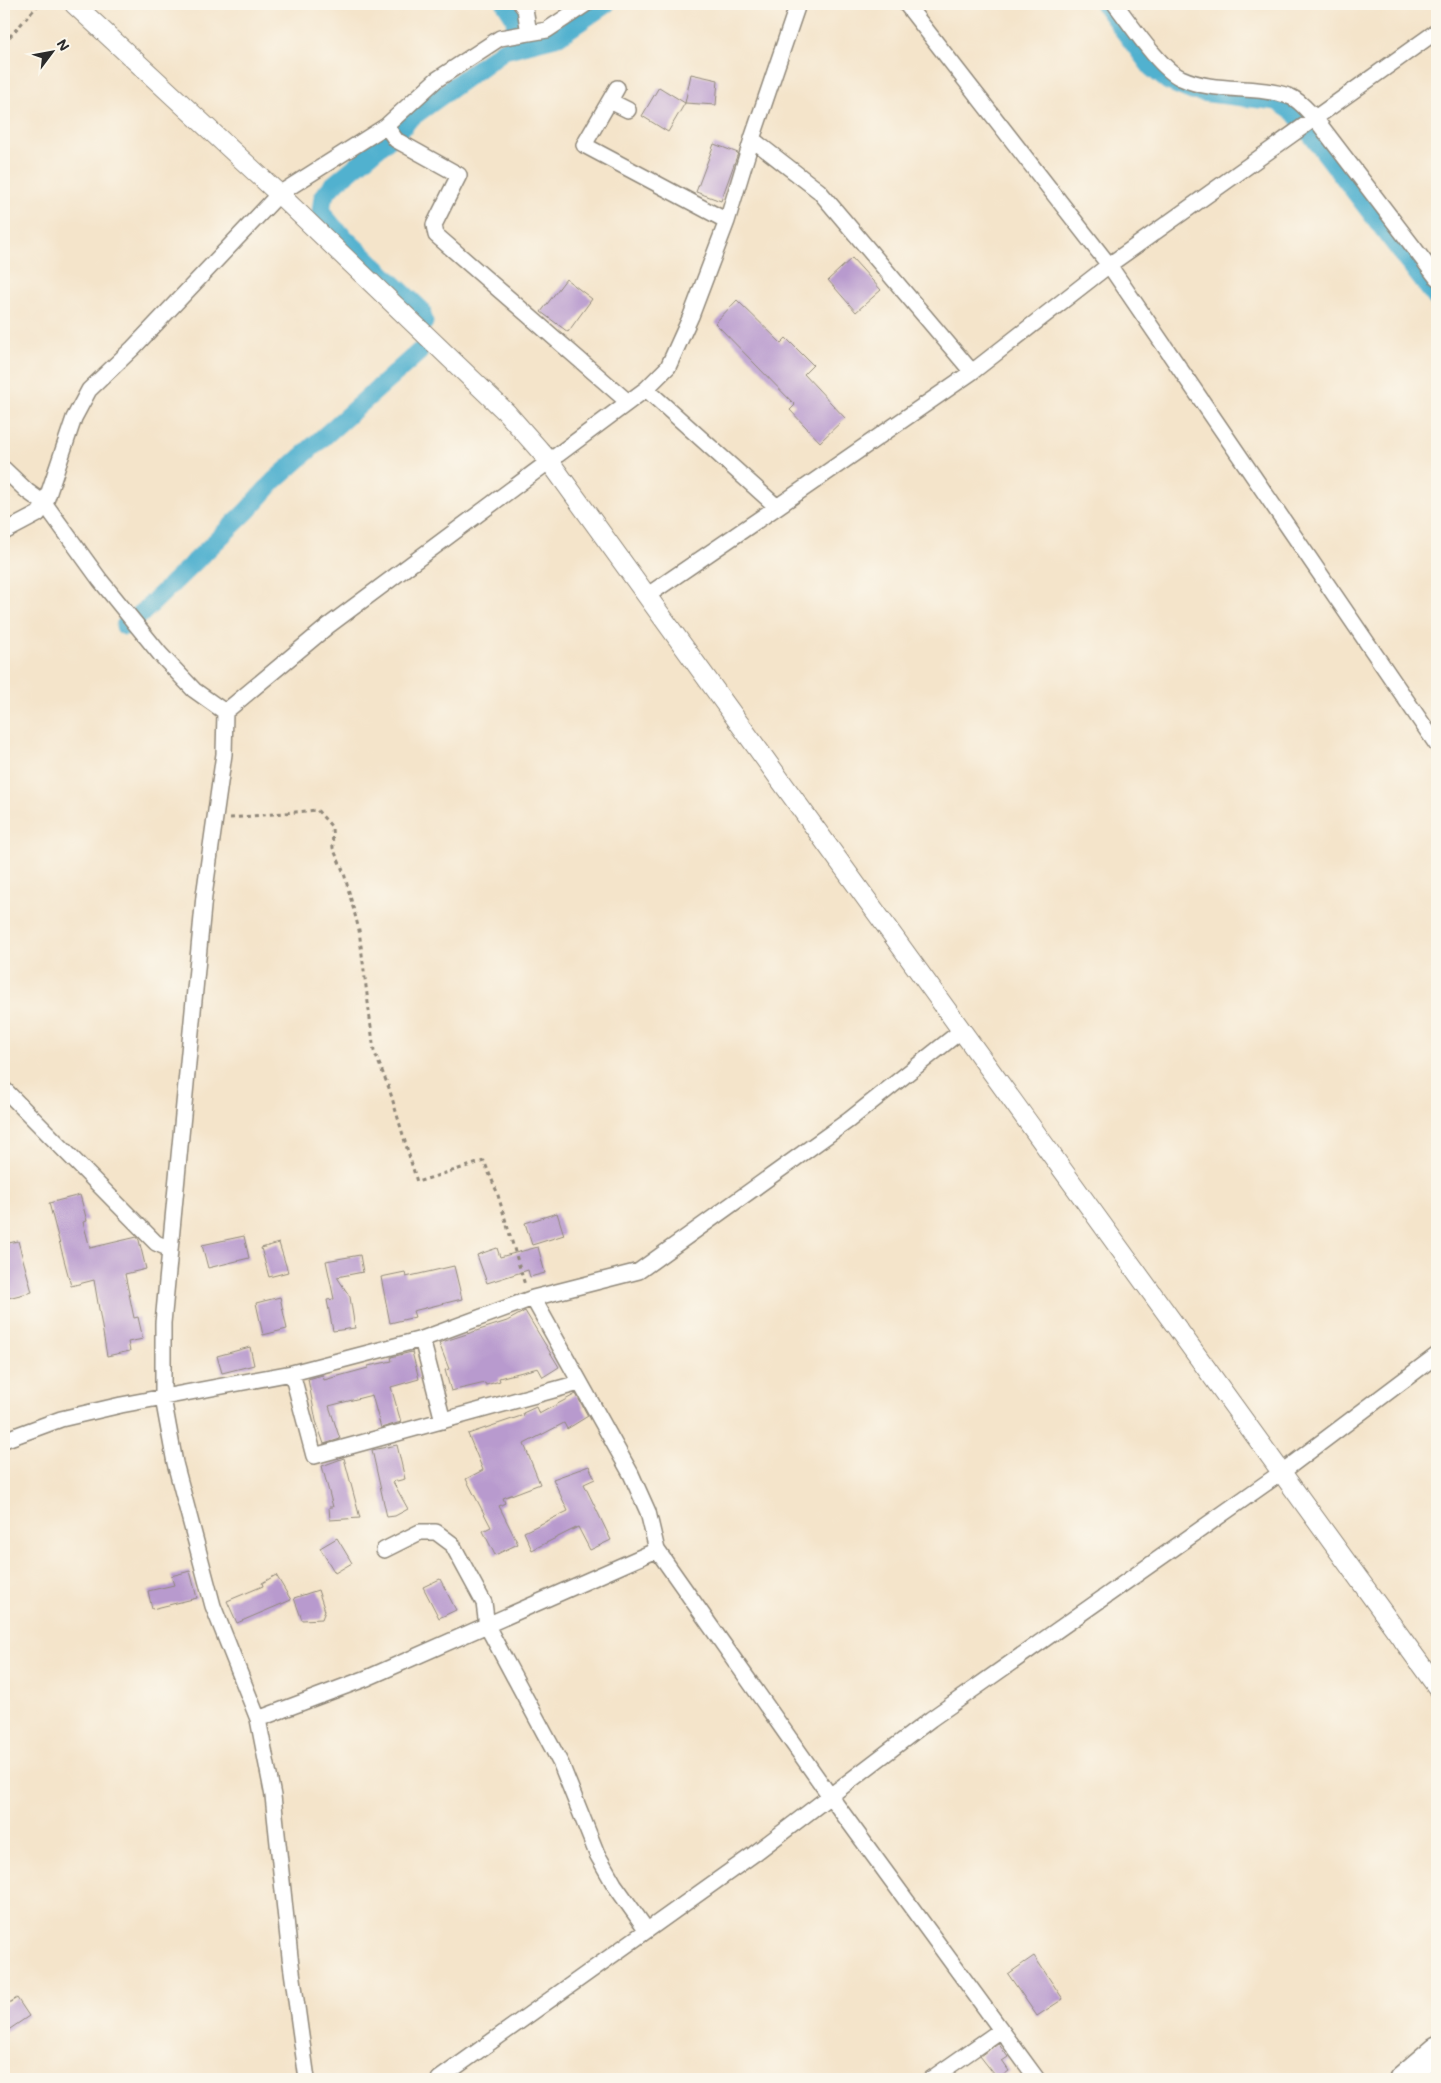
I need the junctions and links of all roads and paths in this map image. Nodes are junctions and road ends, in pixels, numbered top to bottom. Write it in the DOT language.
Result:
graph roads {
  1 [pos="39,4"];
  2 [pos="74,4"];
  3 [pos="521,4"];
  4 [pos="586,4"];
  5 [pos="798,4"];
  6 [pos="906,4"];
  7 [pos="1115,4"];
  8 [pos="1437,31"];
  9 [pos="520,34"];
  10 [pos="4,44"];
  11 [pos="628,110"];
  12 [pos="1308,122"];
  13 [pos="391,133"];
  14 [pos="752,139"];
  15 [pos="279,194"];
  16 [pos="727,221"];
  17 [pos="1108,265"];
  18 [pos="1437,278"];
  19 [pos="972,372"];
  20 [pos="646,388"];
  21 [pos="628,402"];
  22 [pos="550,462"];
  23 [pos="4,469"];
  24 [pos="45,504"];
  25 [pos="777,507"];
  26 [pos="4,532"];
  27 [pos="648,595"];
  28 [pos="225,712"];
  29 [pos="1437,745"];
  30 [pos="216,819"];
  31 [pos="962,1030"];
  32 [pos="4,1089"];
  33 [pos="170,1249"];
  34 [pos="533,1298"];
  35 [pos="422,1339"];
  36 [pos="1437,1355"];
  37 [pos="292,1373"];
  38 [pos="579,1383"];
  39 [pos="163,1398"];
  40 [pos="443,1421"];
  41 [pos="4,1440"];
  42 [pos="1282,1472"];
  43 [pos="384,1550"];
  44 [pos="657,1550"];
  45 [pos="487,1626"];
  46 [pos="1437,1687"];
  47 [pos="258,1719"];
  48 [pos="830,1796"];
  49 [pos="646,1929"];
  50 [pos="1001,2030"];
  51 [pos="1437,2049"];
  52 [pos="938,2077"];
  53 [pos="307,2079"];
  54 [pos="440,2079"];
  55 [pos="1037,2079"];
  56 [pos="1402,2079"];
  1 -- 10 [label="path"];
  2 -- 15 [label="street"];
  3 -- 9 [label="street"];
  4 -- 9 [label="street"];
  5 -- 14 [label="street"];
  6 -- 17 [label="street"];
  7 -- 12 [label="street"];
  8 -- 12 [label="street"];
  9 -- 13 [label="street"];
  11 -- 16 [label="street"];
  12 -- 17 [label="street"];
  12 -- 18 [label="street"];
  13 -- 15 [label="street"];
  13 -- 21 [label="street"];
  14 -- 16 [label="street"];
  14 -- 19 [label="street"];
  15 -- 22 [label="street"];
  15 -- 24 [label="street"];
  16 -- 20 [label="street"];
  17 -- 19 [label="street"];
  17 -- 29 [label="street"];
  19 -- 25 [label="street"];
  20 -- 21 [label="street"];
  20 -- 25 [label="street"];
  21 -- 22 [label="street"];
  22 -- 27 [label="street"];
  22 -- 28 [label="street"];
  23 -- 24 [label="street"];
  24 -- 26 [label="street"];
  24 -- 28 [label="street"];
  25 -- 27 [label="street"];
  27 -- 31 [label="street"];
  28 -- 30 [label="street"];
  30 -- 33 [label="street"];
  30 -- 34 [label="path"];
  31 -- 34 [label="street"];
  31 -- 42 [label="street"];
  32 -- 33 [label="street"];
  33 -- 39 [label="street"];
  34 -- 35 [label="street"];
  34 -- 38 [label="street"];
  35 -- 37 [label="street"];
  35 -- 40 [label="street"];
  36 -- 42 [label="street"];
  37 -- 39 [label="street"];
  37 -- 40 [label="street"];
  38 -- 40 [label="street"];
  38 -- 44 [label="street"];
  39 -- 41 [label="street"];
  39 -- 47 [label="street"];
  42 -- 46 [label="street"];
  42 -- 48 [label="street"];
  43 -- 45 [label="street"];
  44 -- 45 [label="street"];
  44 -- 48 [label="street"];
  45 -- 47 [label="street"];
  45 -- 49 [label="street"];
  47 -- 53 [label="street"];
  48 -- 49 [label="street"];
  48 -- 50 [label="street"];
  49 -- 54 [label="street"];
  50 -- 52 [label="street"];
  50 -- 55 [label="street"];
  51 -- 56 [label="highway"];
}
